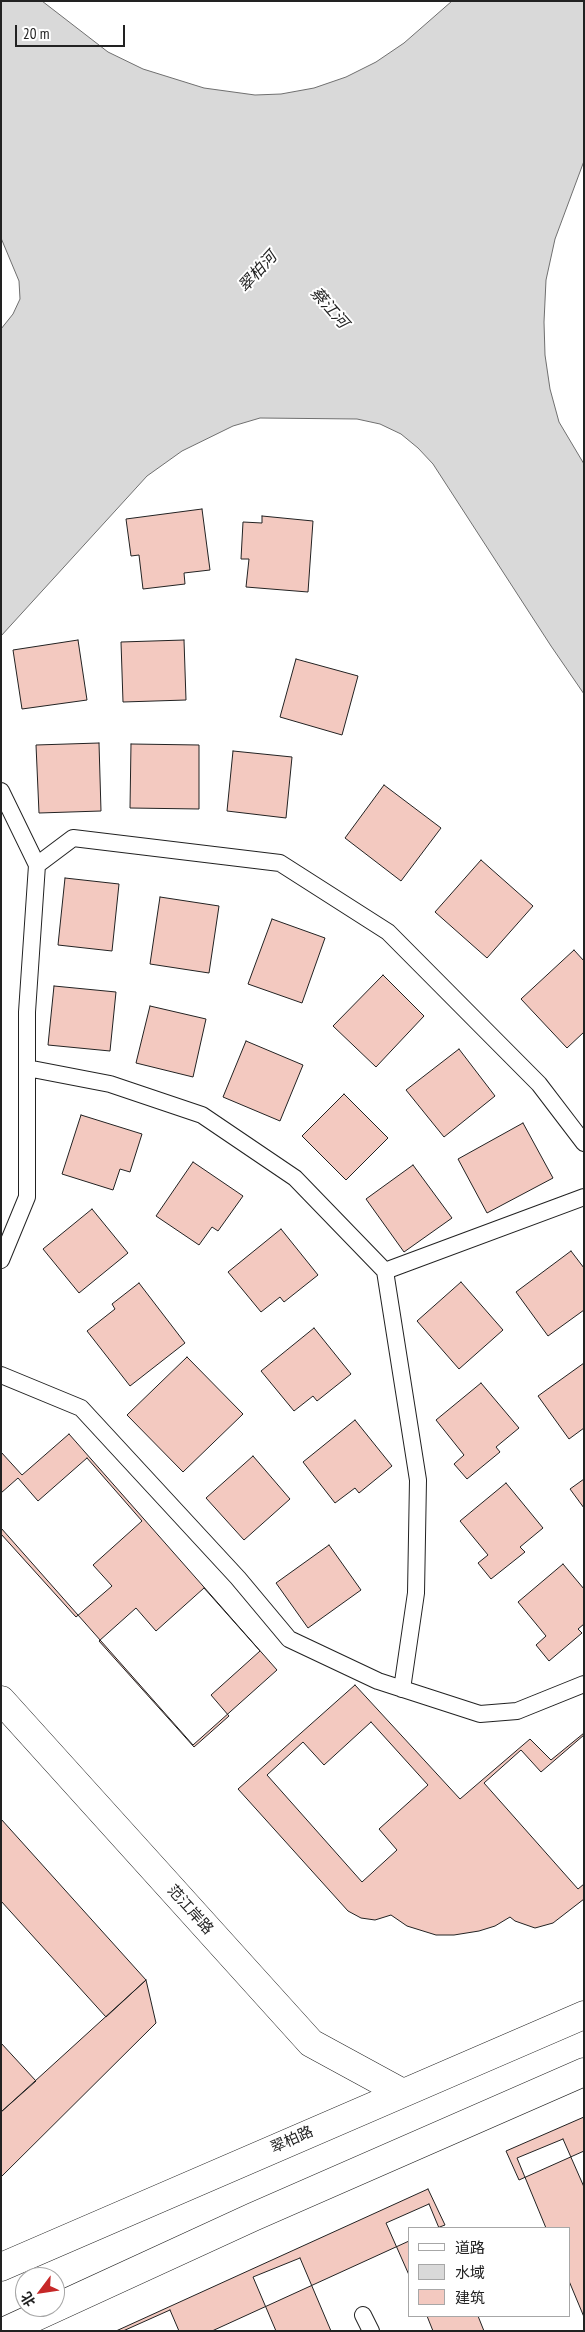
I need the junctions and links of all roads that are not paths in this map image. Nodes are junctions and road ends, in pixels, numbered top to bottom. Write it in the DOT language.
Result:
graph roads {
  1 [pos="1,791"];
  2 [pos="37,865"];
  3 [pos="27,1068"];
  4 [pos="584,1143"];
  5 [pos="584,1196"];
  6 [pos="1,1260"];
  7 [pos="385,1271"];
  8 [pos="1,1375"];
  9 [pos="584,1684"];
  10 [pos="402,1690"];
  11 [pos="1,1700"];
  12 [pos="584,2015"];
  13 [pos="584,2072"];
  14 [pos="401,2092"];
  15 [pos="1,2266"];
  16 [pos="364,2315"];
  17 [pos="6,2331"];
  18 [pos="371,2331"];
  1 -- 2 [label="lane"];
  2 -- 3 [label="lane"];
  2 -- 4 [label="lane"];
  3 -- 6 [label="lane"];
  3 -- 7 [label="lane"];
  5 -- 7 [label="lane"];
  7 -- 10 [label="lane"];
  8 -- 10 [label="lane"];
  9 -- 10 [label="lane"];
  11 -- 14 [label="main road, 范江岸路"];
  12 -- 14 [label="main road, 翠柏路"];
  13 -- 17 [label="main road"];
  14 -- 15 [label="main road, 翠柏路"];
  16 -- 18 [label="lane"];
}
